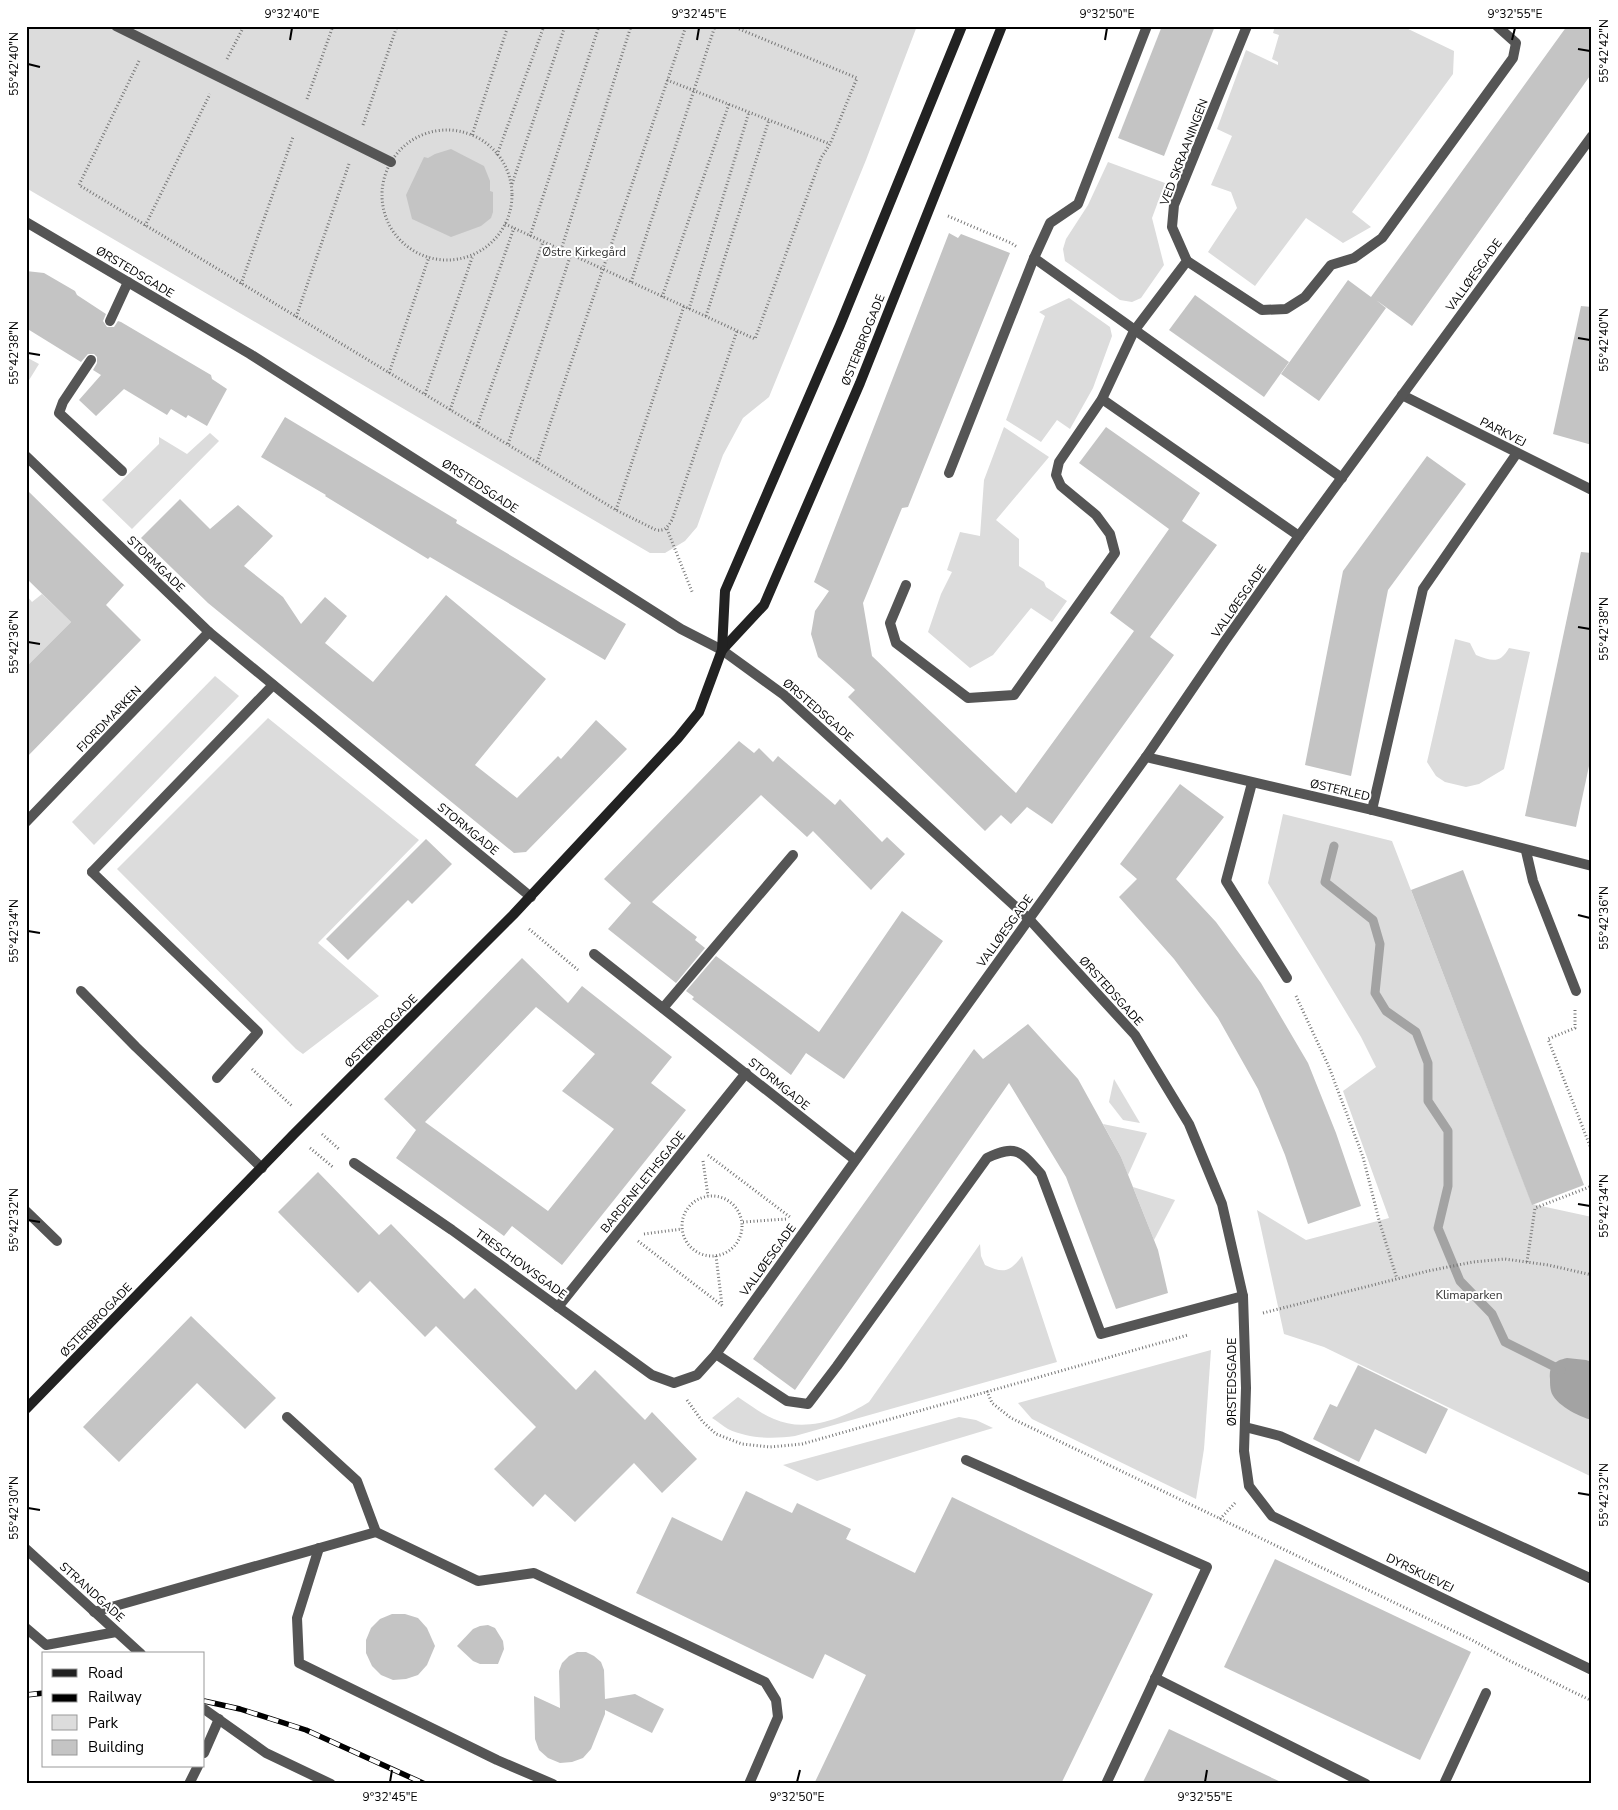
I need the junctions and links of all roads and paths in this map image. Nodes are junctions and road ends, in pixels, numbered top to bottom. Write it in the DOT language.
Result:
graph roads {
  1 [pos="116,26"];
  2 [pos="244,26"];
  3 [pos="333,26"];
  4 [pos="398,26"];
  5 [pos="508,26"];
  6 [pos="544,26"];
  7 [pos="565,26"];
  8 [pos="599,26"];
  9 [pos="631,26"];
  10 [pos="686,26"];
  11 [pos="715,26"];
  12 [pos="732,26"];
  13 [pos="962,26"];
  14 [pos="1002,26"];
  15 [pos="1146,26"];
  16 [pos="1247,26"];
  17 [pos="1496,26"];
  18 [pos="148,42"];
  19 [pos="219,76"];
  20 [pos="668,80"];
  21 [pos="694,90"];
  22 [pos="729,104"];
  23 [pos="749,112"];
  24 [pos="301,116"];
  25 [pos="769,120"];
  26 [pos="472,135"];
  27 [pos="1592,136"];
  28 [pos="356,144"];
  29 [pos="830,144"];
  30 [pos="497,155"];
  31 [pos="391,162"];
  32 [pos="511,186"];
  33 [pos="953,218"];
  34 [pos="26,222"];
  35 [pos="505,224"];
  36 [pos="146,226"];
  37 [pos="514,228"];
  38 [pos="530,236"];
  39 [pos="544,242"];
  40 [pos="1011,243"];
  41 [pos="561,250"];
  42 [pos="571,254"];
  43 [pos="473,255"];
  44 [pos="429,257"];
  45 [pos="1034,258"];
  46 [pos="1187,261"];
  47 [pos="603,269"];
  48 [pos="128,282"];
  49 [pos="631,282"];
  50 [pos="241,284"];
  51 [pos="662,296"];
  52 [pos="684,306"];
  53 [pos="689,309"];
  54 [pos="706,316"];
  55 [pos="296,317"];
  56 [pos="110,321"];
  57 [pos="737,330"];
  58 [pos="1134,331"];
  59 [pos="91,360"];
  60 [pos="389,373"];
  61 [pos="424,394"];
  62 [pos="1402,395"];
  63 [pos="1102,399"];
  64 [pos="450,410"];
  65 [pos="477,426"];
  66 [pos="508,444"];
  67 [pos="1517,453"];
  68 [pos="26,456"];
  69 [pos="537,462"];
  70 [pos="122,470"];
  71 [pos="949,473"];
  72 [pos="1342,478"];
  73 [pos="1592,490"];
  74 [pos="616,510"];
  75 [pos="667,529"];
  76 [pos="1300,536"];
  77 [pos="906,585"];
  78 [pos="693,594"];
  79 [pos="209,632"];
  80 [pos="722,650"];
  81 [pos="273,685"];
  82 [pos="1146,757"];
  83 [pos="1252,783"];
  84 [pos="1372,810"];
  85 [pos="26,822"];
  86 [pos="1526,851"];
  87 [pos="793,855"];
  88 [pos="1592,866"];
  89 [pos="531,897"];
  90 [pos="513,915"];
  91 [pos="1029,919"];
  92 [pos="594,954"];
  93 [pos="1287,978"];
  94 [pos="81,991"];
  95 [pos="1576,991"];
  96 [pos="663,1008"];
  97 [pos="746,1073"];
  98 [pos="216,1078"];
  99 [pos="294,1134"];
  100 [pos="691,1142"];
  101 [pos="702,1150"];
  102 [pos="1592,1151"];
  103 [pos="854,1160"];
  104 [pos="354,1163"];
  105 [pos="262,1168"];
  106 [pos="1592,1186"];
  107 [pos="708,1196"];
  108 [pos="26,1211"];
  109 [pos="742,1222"];
  110 [pos="622,1229"];
  111 [pos="682,1229"];
  112 [pos="631,1235"];
  113 [pos="57,1241"];
  114 [pos="716,1256"];
  115 [pos="1527,1262"];
  116 [pos="1592,1275"];
  117 [pos="1397,1278"];
  118 [pos="1243,1296"];
  119 [pos="722,1306"];
  120 [pos="558,1307"];
  121 [pos="1245,1318"];
  122 [pos="740,1320"];
  123 [pos="1189,1335"];
  124 [pos="716,1354"];
  125 [pos="674,1384"];
  126 [pos="26,1409"];
  127 [pos="287,1417"];
  128 [pos="1245,1427"];
  129 [pos="966,1460"];
  130 [pos="1249,1486"];
  131 [pos="376,1532"];
  132 [pos="319,1548"];
  133 [pos="26,1549"];
  134 [pos="1592,1579"];
  135 [pos="94,1612"];
  136 [pos="26,1628"];
  137 [pos="116,1632"];
  138 [pos="138,1652"];
  139 [pos="1592,1670"];
  140 [pos="1155,1678"];
  141 [pos="1486,1693"];
  142 [pos="1592,1700"];
  143 [pos="205,1710"];
  144 [pos="219,1719"];
  145 [pos="205,1751"];
  146 [pos="197,1768"];
  147 [pos="190,1784"];
  148 [pos="331,1784"];
  149 [pos="553,1784"];
  150 [pos="749,1784"];
  151 [pos="1106,1784"];
  152 [pos="1366,1784"];
  153 [pos="1444,1784"];
  1 -- 18 [label="street"];
  2 -- 19 [label="path"];
  3 -- 24 [label="path"];
  4 -- 28 [label="path"];
  5 -- 26 [label="path"];
  6 -- 30 [label="path"];
  7 -- 32 [label="path"];
  8 -- 38 [label="path"];
  9 -- 41 [label="path"];
  10 -- 20 [label="path"];
  11 -- 21 [label="path"];
  12 -- 29 [label="path"];
  13 -- 80 [label="main road, ØSTERBROGADE"];
  14 -- 80 [label="main road, ØSTERBROGADE"];
  15 -- 45 [label="street"];
  16 -- 46 [label="street, VED SKRAANINGEN"];
  17 -- 46 [label="street"];
  18 -- 19 [label="street"];
  18 -- 36 [label="path"];
  19 -- 24 [label="street"];
  19 -- 36 [label="path"];
  20 -- 21 [label="path"];
  20 -- 47 [label="path"];
  21 -- 22 [label="path"];
  21 -- 49 [label="path"];
  22 -- 23 [label="path"];
  22 -- 51 [label="path"];
  23 -- 25 [label="path"];
  23 -- 53 [label="path"];
  24 -- 28 [label="street"];
  24 -- 50 [label="path"];
  25 -- 29 [label="path"];
  25 -- 54 [label="path"];
  26 -- 30 [label="path"];
  26 -- 31 [label="path"];
  27 -- 62 [label="street, VALLØESGADE"];
  28 -- 31 [label="street"];
  28 -- 55 [label="path"];
  29 -- 57 [label="path"];
  30 -- 32 [label="path"];
  31 -- 44 [label="path"];
  32 -- 35 [label="path"];
  33 -- 40 [label="path"];
  34 -- 48 [label="street, ØRSTEDSGADE"];
  35 -- 37 [label="path"];
  35 -- 43 [label="path"];
  36 -- 50 [label="path"];
  37 -- 38 [label="path"];
  37 -- 64 [label="path"];
  38 -- 39 [label="path"];
  39 -- 41 [label="path"];
  39 -- 65 [label="path"];
  41 -- 42 [label="path"];
  42 -- 47 [label="path"];
  42 -- 66 [label="path"];
  43 -- 44 [label="path"];
  43 -- 61 [label="path"];
  44 -- 60 [label="path"];
  45 -- 58 [label="street"];
  45 -- 71 [label="street"];
  46 -- 58 [label="street"];
  47 -- 49 [label="path"];
  47 -- 69 [label="path"];
  48 -- 56 [label="street"];
  48 -- 80 [label="street, ØRSTEDSGADE"];
  49 -- 51 [label="path"];
  50 -- 55 [label="path"];
  51 -- 52 [label="path"];
  52 -- 53 [label="path"];
  52 -- 74 [label="path"];
  53 -- 54 [label="path"];
  54 -- 57 [label="path"];
  55 -- 60 [label="path"];
  57 -- 75 [label="path"];
  58 -- 63 [label="street"];
  58 -- 72 [label="street"];
  59 -- 70 [label="street"];
  60 -- 61 [label="path"];
  61 -- 64 [label="path"];
  62 -- 67 [label="street, PARKVEJ"];
  62 -- 72 [label="street, VALLØESGADE"];
  63 -- 76 [label="street"];
  63 -- 77 [label="street"];
  64 -- 65 [label="path"];
  65 -- 66 [label="path"];
  66 -- 69 [label="path"];
  67 -- 73 [label="street, PARKVEJ"];
  67 -- 84 [label="street"];
  68 -- 79 [label="street, STORMGADE"];
  69 -- 74 [label="path"];
  72 -- 76 [label="street, VALLØESGADE"];
  74 -- 75 [label="path"];
  75 -- 78 [label="path"];
  76 -- 82 [label="street, VALLØESGADE"];
  79 -- 81 [label="street, STORMGADE"];
  79 -- 85 [label="street, FJORDMARKEN"];
  80 -- 89 [label="main road, ØSTERBROGADE"];
  80 -- 91 [label="street, ØRSTEDSGADE"];
  81 -- 89 [label="street, STORMGADE"];
  81 -- 98 [label="street"];
  82 -- 83 [label="street, ØSTERLED"];
  82 -- 91 [label="street, VALLØESGADE"];
  83 -- 84 [label="street, ØSTERLED"];
  83 -- 93 [label="street"];
  84 -- 86 [label="street, ØSTERLED"];
  86 -- 88 [label="street, ØSTERLED"];
  86 -- 95 [label="street"];
  87 -- 96 [label="street"];
  89 -- 90 [label="main road, ØSTERBROGADE"];
  90 -- 92 [label="path"];
  90 -- 99 [label="main road, ØSTERBROGADE"];
  91 -- 103 [label="street, VALLØESGADE"];
  91 -- 118 [label="street, ØRSTEDSGADE"];
  92 -- 96 [label="street, STORMGADE"];
  93 -- 117 [label="path"];
  94 -- 105 [label="street"];
  95 -- 102 [label="path"];
  96 -- 97 [label="street, STORMGADE"];
  97 -- 100 [label="street, BARDENFLETHSGADE"];
  97 -- 103 [label="street, STORMGADE"];
  99 -- 104 [label="path"];
  99 -- 105 [label="main road, ØSTERBROGADE"];
  100 -- 101 [label="path"];
  100 -- 110 [label="street, BARDENFLETHSGADE"];
  101 -- 107 [label="path"];
  101 -- 109 [label="path"];
  103 -- 122 [label="street, VALLØESGADE"];
  104 -- 120 [label="street, TRESCHOWSGADE"];
  105 -- 126 [label="main road, ØSTERBROGADE"];
  106 -- 115 [label="path"];
  107 -- 109 [label="path"];
  107 -- 111 [label="path"];
  108 -- 113 [label="street"];
  109 -- 114 [label="path"];
  110 -- 112 [label="path"];
  110 -- 120 [label="street, BARDENFLETHSGADE"];
  111 -- 112 [label="path"];
  111 -- 114 [label="path"];
  112 -- 119 [label="path"];
  114 -- 119 [label="path"];
  115 -- 116 [label="path"];
  115 -- 117 [label="path"];
  117 -- 121 [label="path"];
  118 -- 121 [label="street, ØRSTEDSGADE"];
  118 -- 124 [label="street"];
  119 -- 122 [label="path"];
  120 -- 125 [label="street, TRESCHOWSGADE"];
  121 -- 128 [label="street, ØRSTEDSGADE"];
  122 -- 124 [label="street, VALLØESGADE"];
  123 -- 142 [label="path"];
  124 -- 125 [label="street, VALLØESGADE"];
  127 -- 131 [label="street"];
  128 -- 130 [label="street, ØRSTEDSGADE"];
  128 -- 134 [label="street"];
  129 -- 140 [label="street"];
  130 -- 139 [label="street, DYRSKUEVEJ"];
  131 -- 132 [label="street"];
  131 -- 150 [label="street"];
  132 -- 135 [label="street"];
  132 -- 149 [label="street"];
  133 -- 135 [label="street, STRANDGADE"];
  135 -- 137 [label="street, STRANDGADE"];
  136 -- 137 [label="street"];
  137 -- 138 [label="street, STRANDGADE"];
  140 -- 151 [label="street"];
  140 -- 152 [label="street"];
  141 -- 153 [label="street"];
  143 -- 144 [label="street"];
  144 -- 145 [label="street"];
  144 -- 148 [label="street"];
  146 -- 147 [label="street"];
}
